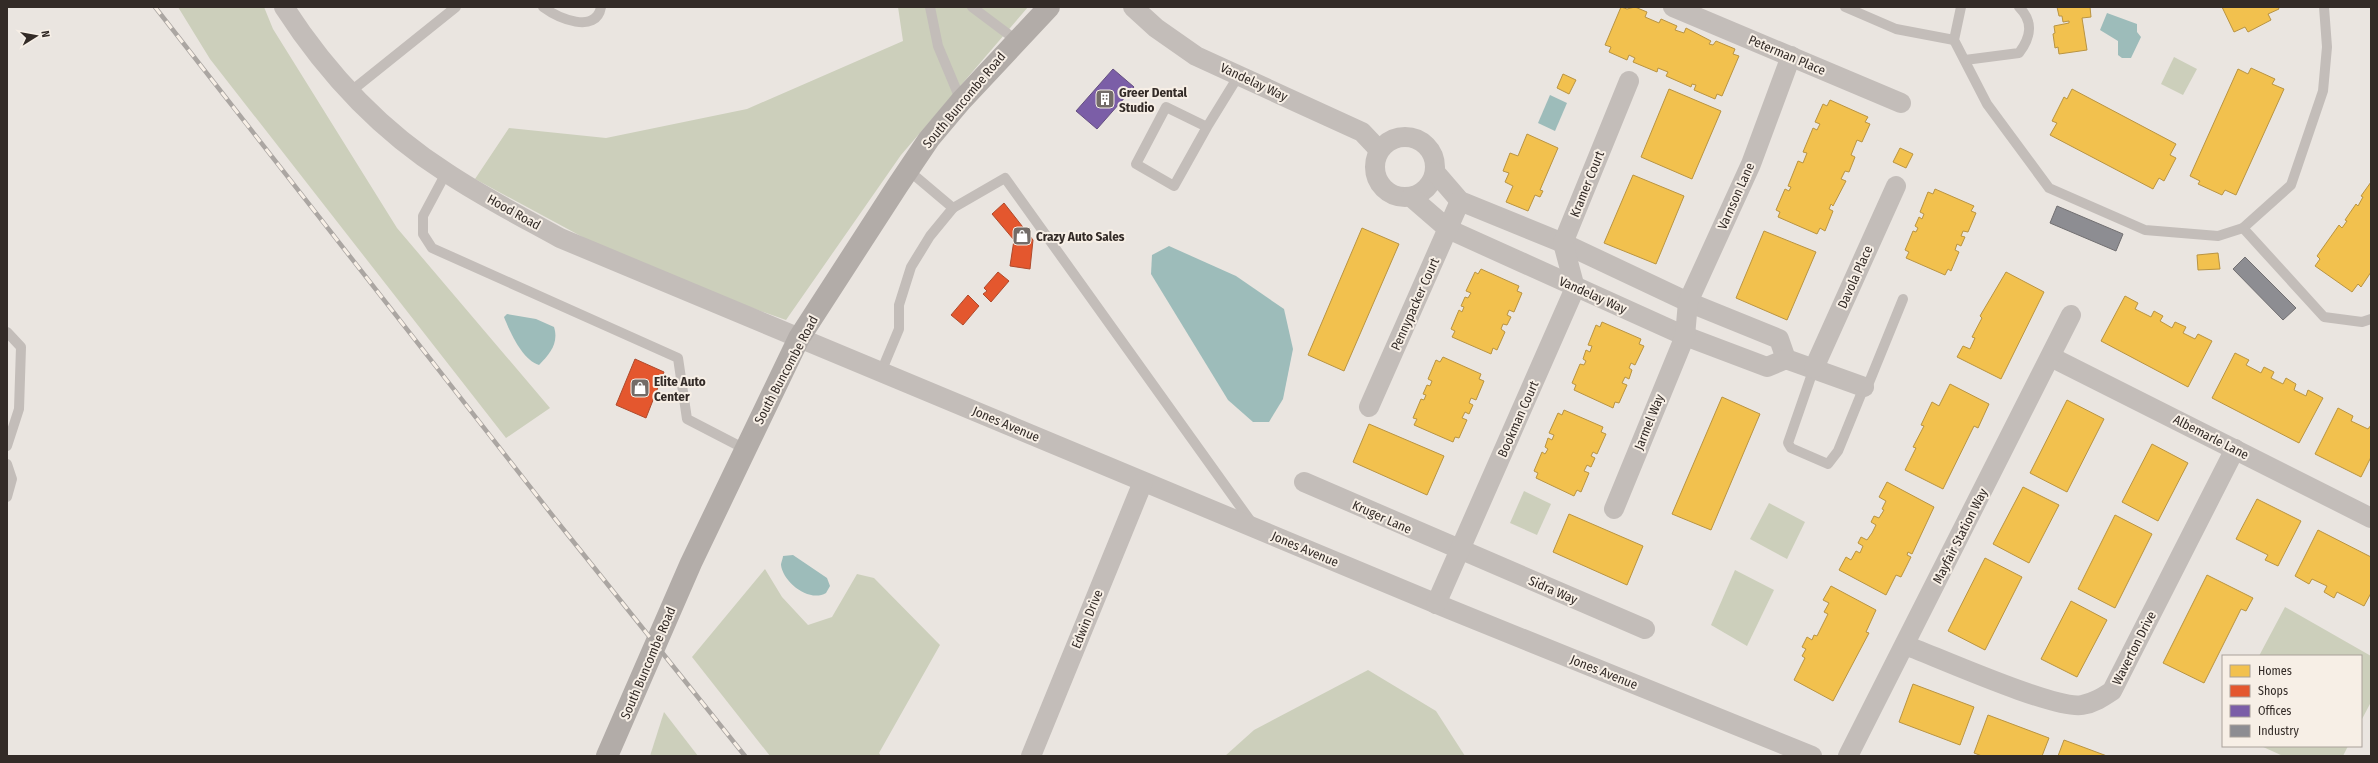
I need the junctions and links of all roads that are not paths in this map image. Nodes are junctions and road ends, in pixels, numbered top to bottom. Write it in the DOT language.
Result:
graph roads {
  1 [pos="284,7"];
  2 [pos="456,7"];
  3 [pos="543,7"];
  4 [pos="601,7"];
  5 [pos="930,7"];
  6 [pos="972,7"];
  7 [pos="1048,7"];
  8 [pos="1133,7"];
  9 [pos="1673,7"];
  10 [pos="1846,7"];
  11 [pos="1963,7"];
  12 [pos="2019,7"];
  13 [pos="2324,7"];
  14 [pos="1016,40"];
  15 [pos="1954,40"];
  16 [pos="1791,56"];
  17 [pos="1965,60"];
  18 [pos="1239,75"];
  19 [pos="1629,81"];
  20 [pos="350,92"];
  21 [pos="961,100"];
  22 [pos="1901,103"];
  23 [pos="1207,127"];
  24 [pos="1379,150"];
  25 [pos="908,170"];
  26 [pos="1435,172"];
  27 [pos="446,173"];
  28 [pos="1896,186"];
  29 [pos="1411,197"];
  30 [pos="1460,201"];
  31 [pos="953,208"];
  32 [pos="2242,228"];
  33 [pos="1448,229"];
  34 [pos="1563,243"];
  35 [pos="1575,288"];
  36 [pos="1903,299"];
  37 [pos="1688,302"];
  38 [pos="2071,315"];
  39 [pos="2371,319"];
  40 [pos="7,332"];
  41 [pos="1685,336"];
  42 [pos="799,338"];
  43 [pos="2051,357"];
  44 [pos="1786,358"];
  45 [pos="1814,368"];
  46 [pos="881,372"];
  47 [pos="1864,387"];
  48 [pos="1369,407"];
  49 [pos="7,446"];
  50 [pos="745,449"];
  51 [pos="2235,449"];
  52 [pos="7,464"];
  53 [pos="1143,482"];
  54 [pos="1304,482"];
  55 [pos="7,497"];
  56 [pos="1614,509"];
  57 [pos="2371,518"];
  58 [pos="1256,528"];
  59 [pos="1461,551"];
  60 [pos="1436,604"];
  61 [pos="1644,629"];
  62 [pos="1905,645"];
  63 [pos="607,756"];
  64 [pos="1031,756"];
  65 [pos="1812,756"];
  66 [pos="1848,756"];
  1 -- 20 [label="street, Hood Road"];
  2 -- 20 [label="lane"];
  3 -- 4 [label="lane"];
  5 -- 21 [label="lane"];
  6 -- 14 [label="lane"];
  7 -- 14 [label="main road, South Buncombe Road"];
  8 -- 18 [label="street, Vandelay Way"];
  9 -- 16 [label="street, Peterman Place"];
  10 -- 15 [label="lane"];
  11 -- 15 [label="lane"];
  12 -- 17 [label="lane"];
  13 -- 32 [label="lane"];
  14 -- 21 [label="main road, South Buncombe Road"];
  15 -- 17 [label="lane"];
  16 -- 22 [label="street, Peterman Place"];
  16 -- 37 [label="street, Varnson Lane"];
  17 -- 32 [label="lane"];
  18 -- 23 [label="lane"];
  18 -- 24 [label="street, Vandelay Way"];
  19 -- 34 [label="street, Kramer Court"];
  20 -- 27 [label="street, Hood Road"];
  21 -- 25 [label="main road, South Buncombe Road"];
  23 -- 23 [label="lane"];
  24 -- 26 [label="street"];
  24 -- 29 [label="street"];
  25 -- 31 [label="lane"];
  25 -- 42 [label="main road, South Buncombe Road"];
  26 -- 29 [label="street"];
  26 -- 30 [label="street"];
  27 -- 42 [label="street, Hood Road"];
  27 -- 50 [label="lane"];
  28 -- 45 [label="street, Davola Place"];
  29 -- 33 [label="street, Vandelay Way"];
  30 -- 33 [label="street, Pennypacker Court"];
  30 -- 34 [label="street"];
  31 -- 46 [label="lane"];
  31 -- 58 [label="lane"];
  32 -- 39 [label="lane"];
  33 -- 35 [label="street, Vandelay Way"];
  33 -- 48 [label="street, Pennypacker Court"];
  34 -- 35 [label="street"];
  34 -- 37 [label="street"];
  35 -- 41 [label="street, Vandelay Way"];
  35 -- 59 [label="street, Bookman Court"];
  36 -- 47 [label="lane"];
  37 -- 41 [label="street, Varnson Lane"];
  37 -- 44 [label="street"];
  38 -- 43 [label="street, Mayfair Station Way"];
  40 -- 49 [label="lane"];
  41 -- 44 [label="street, Vandelay Way"];
  41 -- 56 [label="street, Jarmel Way"];
  42 -- 46 [label="street, Jones Avenue"];
  42 -- 50 [label="main road, South Buncombe Road"];
  43 -- 51 [label="street, Albemarle Lane"];
  43 -- 62 [label="street, Mayfair Station Way"];
  44 -- 45 [label="street"];
  45 -- 47 [label="street"];
  45 -- 47 [label="lane"];
  46 -- 53 [label="street, Jones Avenue"];
  50 -- 63 [label="main road, South Buncombe Road"];
  51 -- 57 [label="street, Albemarle Lane"];
  51 -- 62 [label="street, Waverton Drive"];
  52 -- 55 [label="lane"];
  53 -- 58 [label="street, Jones Avenue"];
  53 -- 64 [label="street, Edwin Drive"];
  54 -- 59 [label="street, Kruger Lane"];
  58 -- 60 [label="street, Jones Avenue"];
  59 -- 60 [label="street, Bookman Court"];
  59 -- 61 [label="street, Sidra Way"];
  60 -- 65 [label="street, Jones Avenue"];
  62 -- 66 [label="street, Mayfair Station Way"];
}
